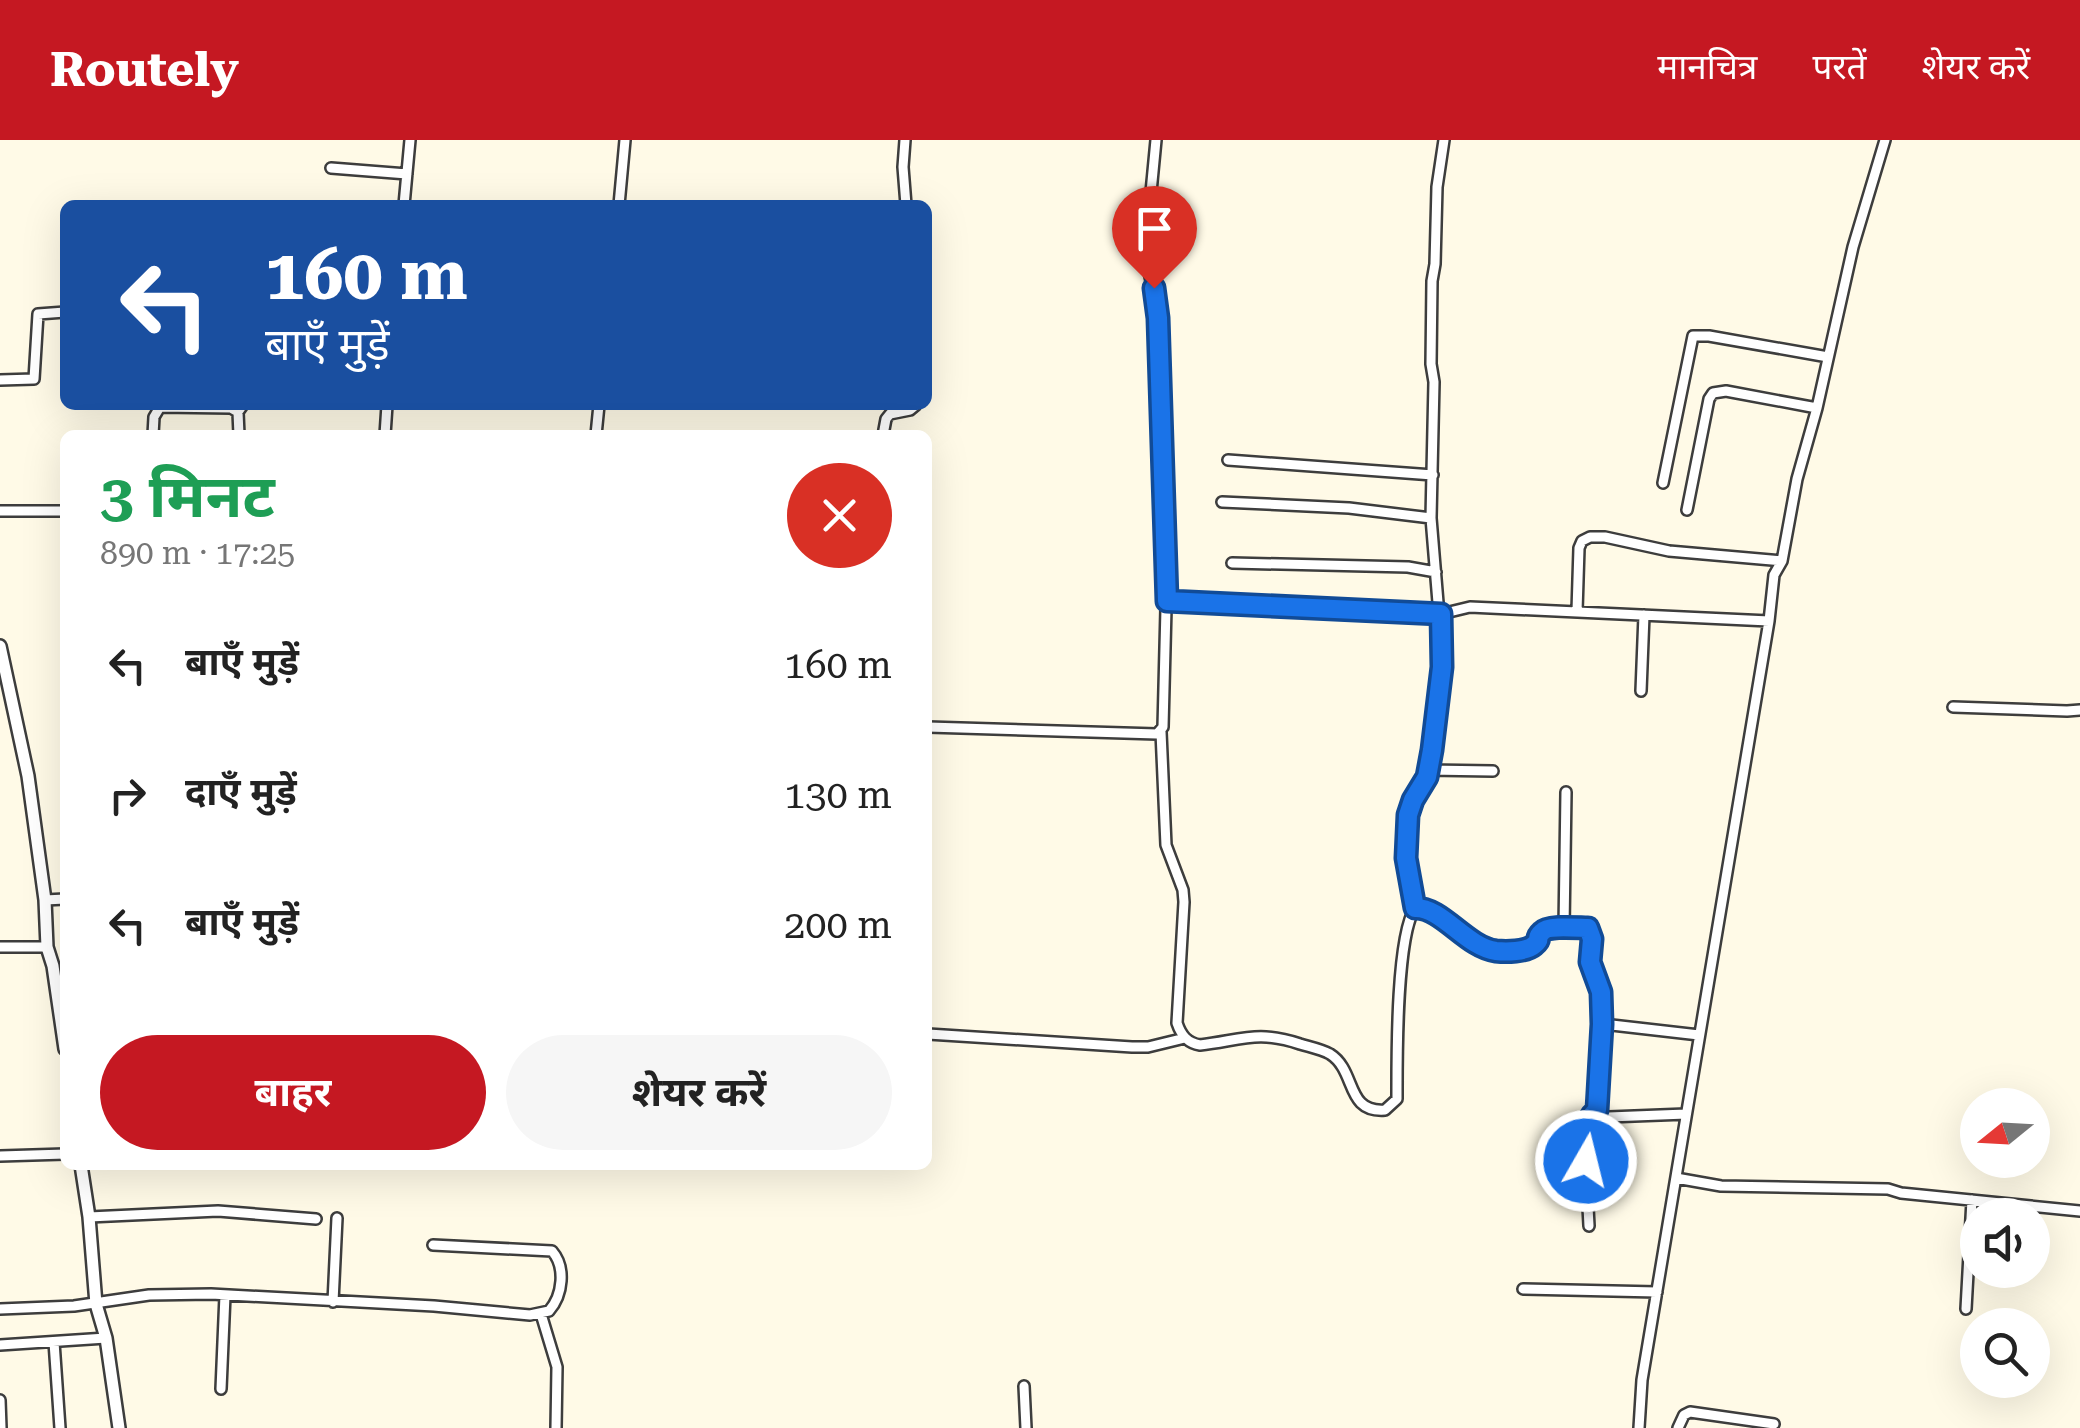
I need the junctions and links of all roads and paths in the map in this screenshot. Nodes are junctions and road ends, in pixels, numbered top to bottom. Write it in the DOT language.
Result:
graph roads {
  1 [pos="410,140"];
  2 [pos="625,140"];
  3 [pos="904,140"];
  4 [pos="1156,140"];
  5 [pos="1444,140"];
  6 [pos="1885,140"];
  7 [pos="331,168"];
  8 [pos="407,174"];
  9 [pos="404,200"];
  10 [pos="619,200"];
  11 [pos="906,200"];
  12 [pos="60,312"];
  13 [pos="1828,357"];
  14 [pos="0,380"];
  15 [pos="1817,408"];
  16 [pos="910,410"];
  17 [pos="884,430"];
  18 [pos="1228,460"];
  19 [pos="1432,475"];
  20 [pos="1663,483"];
  21 [pos="1222,502"];
  22 [pos="1687,510"];
  23 [pos="0,511"];
  24 [pos="60,511"];
  25 [pos="1432,518"];
  26 [pos="1782,561"];
  27 [pos="1232,563"];
  28 [pos="1436,572"];
  29 [pos="1167,601"];
  30 [pos="1577,611"];
  31 [pos="1441,614"];
  32 [pos="1644,615"];
  33 [pos="1769,621"];
  34 [pos="0,646"];
  35 [pos="1641,691"];
  36 [pos="1954,707"];
  37 [pos="2080,710"];
  38 [pos="932,727"];
  39 [pos="1161,732"];
  40 [pos="1428,770"];
  41 [pos="1493,771"];
  42 [pos="1566,792"];
  43 [pos="60,899"];
  44 [pos="45,900"];
  45 [pos="1415,908"];
  46 [pos="1564,928"];
  47 [pos="0,946"];
  48 [pos="48,947"];
  49 [pos="59,966"];
  50 [pos="1602,1024"];
  51 [pos="932,1034"];
  52 [pos="1699,1035"];
  53 [pos="1185,1038"];
  54 [pos="1597,1110"];
  55 [pos="1686,1114"];
  56 [pos="60,1154"];
  57 [pos="0,1156"];
  58 [pos="82,1170"];
  59 [pos="1676,1178"];
  60 [pos="1960,1199"];
  61 [pos="2050,1208"];
  62 [pos="2080,1211"];
  63 [pos="88,1217"];
  64 [pos="337,1218"];
  65 [pos="316,1219"];
  66 [pos="1589,1226"];
  67 [pos="433,1246"];
  68 [pos="1523,1289"];
  69 [pos="1657,1292"];
  70 [pos="226,1295"];
  71 [pos="334,1302"];
  72 [pos="96,1304"];
  73 [pos="0,1309"];
  74 [pos="540,1314"];
  75 [pos="106,1338"];
  76 [pos="54,1342"];
  77 [pos="0,1345"];
  78 [pos="1024,1386"];
  79 [pos="221,1388"];
  80 [pos="0,1400"];
  81 [pos="1774,1424"];
  82 [pos="1,1428"];
  83 [pos="60,1428"];
  84 [pos="119,1428"];
  85 [pos="556,1428"];
  86 [pos="1026,1428"];
  87 [pos="1640,1428"];
  88 [pos="1678,1428"];
  1 -- 8 [label="street"];
  2 -- 10 [label="street"];
  3 -- 11 [label="street"];
  4 -- 29 [label="street"];
  5 -- 19 [label="street"];
  6 -- 13 [label="street"];
  7 -- 8 [label="street"];
  8 -- 9 [label="street"];
  12 -- 14 [label="street"];
  13 -- 15 [label="street"];
  13 -- 20 [label="street"];
  15 -- 22 [label="street"];
  15 -- 26 [label="street"];
  16 -- 17 [label="street"];
  18 -- 19 [label="street"];
  19 -- 25 [label="street"];
  21 -- 25 [label="street"];
  23 -- 24 [label="street"];
  25 -- 28 [label="street"];
  26 -- 30 [label="street"];
  26 -- 33 [label="street"];
  27 -- 28 [label="street"];
  28 -- 31 [label="street"];
  29 -- 31 [label="street"];
  29 -- 39 [label="street"];
  30 -- 31 [label="street"];
  30 -- 32 [label="street"];
  31 -- 40 [label="street"];
  32 -- 33 [label="street"];
  32 -- 35 [label="street"];
  33 -- 52 [label="street"];
  34 -- 44 [label="street"];
  36 -- 37 [label="street"];
  38 -- 39 [label="street"];
  39 -- 53 [label="street"];
  40 -- 41 [label="street"];
  40 -- 45 [label="street"];
  42 -- 46 [label="street"];
  43 -- 44 [label="street"];
  44 -- 48 [label="street"];
  45 -- 46 [label="street"];
  45 -- 53 [label="street"];
  46 -- 50 [label="street"];
  47 -- 48 [label="street"];
  48 -- 49 [label="street"];
  50 -- 52 [label="street"];
  50 -- 54 [label="street"];
  51 -- 53 [label="street"];
  52 -- 55 [label="street"];
  54 -- 55 [label="street"];
  54 -- 66 [label="street"];
  55 -- 59 [label="street"];
  56 -- 57 [label="street"];
  58 -- 63 [label="street"];
  59 -- 60 [label="street"];
  59 -- 69 [label="street"];
  61 -- 62 [label="street"];
  63 -- 65 [label="street"];
  63 -- 72 [label="street"];
  64 -- 71 [label="street"];
  67 -- 74 [label="street"];
  68 -- 69 [label="street"];
  69 -- 87 [label="street"];
  70 -- 71 [label="street"];
  70 -- 72 [label="street"];
  70 -- 79 [label="street"];
  71 -- 74 [label="street"];
  72 -- 73 [label="street"];
  72 -- 75 [label="street"];
  74 -- 85 [label="street"];
  75 -- 76 [label="street"];
  75 -- 84 [label="street"];
  76 -- 77 [label="street"];
  76 -- 83 [label="street"];
  78 -- 86 [label="street"];
  80 -- 82 [label="street"];
  81 -- 88 [label="street"];
}
